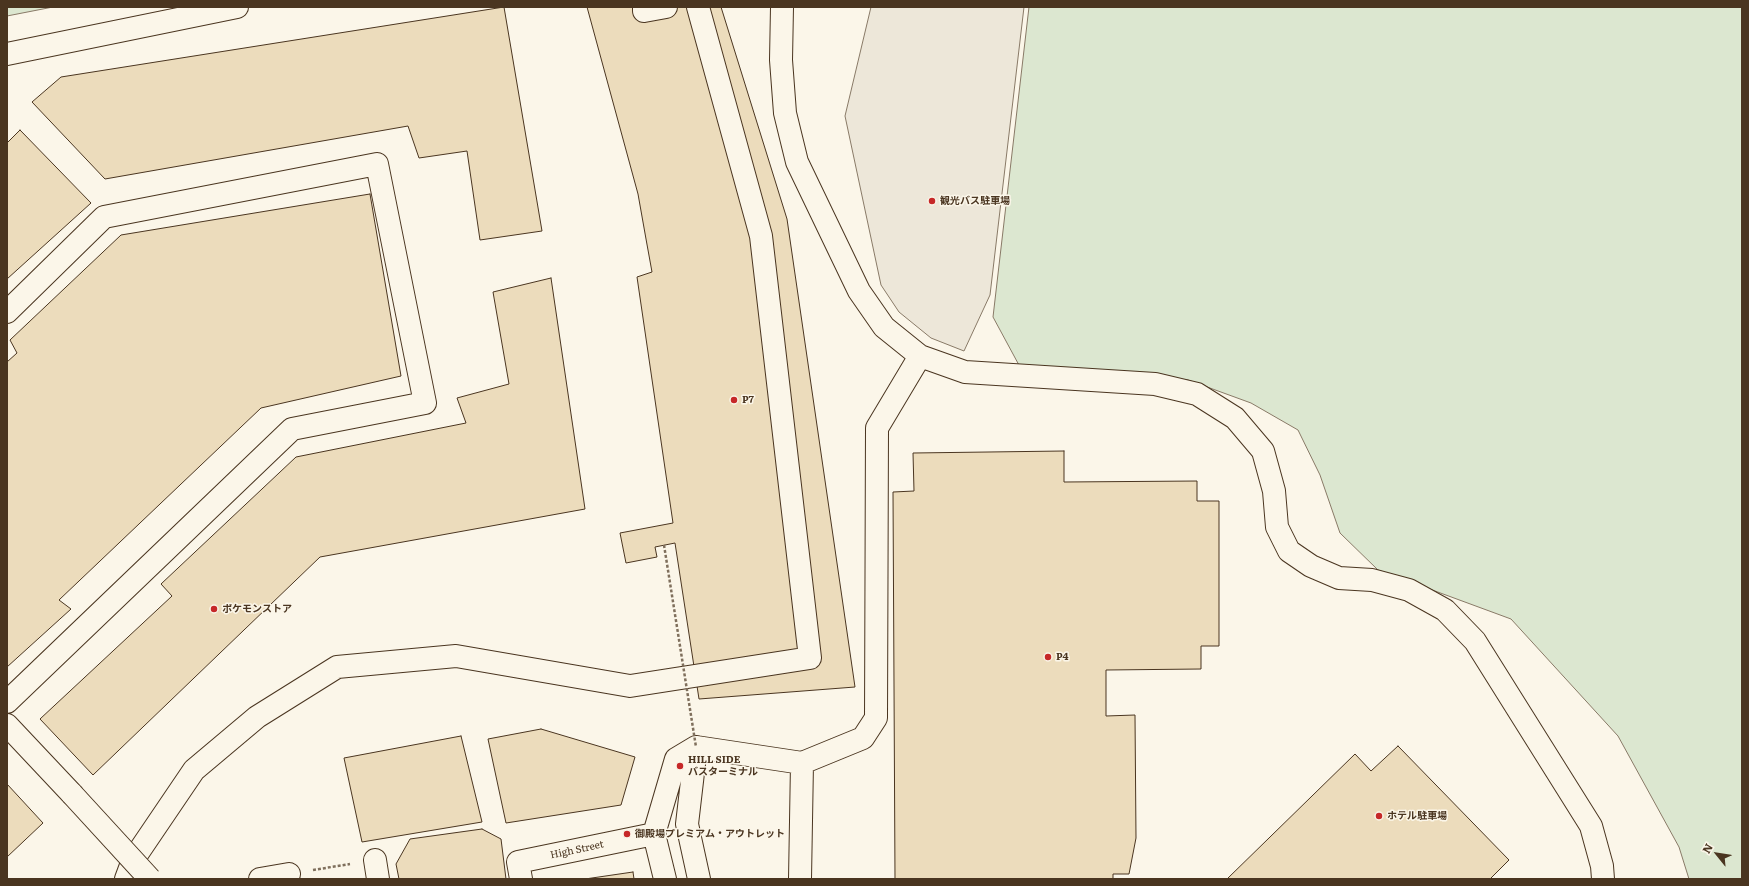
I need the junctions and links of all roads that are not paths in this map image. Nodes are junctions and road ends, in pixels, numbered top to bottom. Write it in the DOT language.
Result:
graph roads {
  1 [pos="237,7"];
  2 [pos="644,7"];
  3 [pos="666,7"];
  4 [pos="698,7"];
  5 [pos="782,7"];
  6 [pos="7,54"];
  7 [pos="7,312"];
  8 [pos="920,356"];
  9 [pos="7,702"];
  10 [pos="7,725"];
  11 [pos="696,747"];
  12 [pos="802,763"];
  13 [pos="654,834"];
  14 [pos="289,874"];
  15 [pos="126,879"];
  16 [pos="150,879"];
  17 [pos="260,879"];
  18 [pos="521,879"];
  19 [pos="665,879"];
  20 [pos="699,879"];
  21 [pos="800,879"];
  22 [pos="1603,879"];
  1 -- 6 [label="street"];
  2 -- 3 [label="street"];
  4 -- 15 [label="street"];
  5 -- 8 [label="street"];
  7 -- 9 [label="street"];
  8 -- 12 [label="street"];
  8 -- 22 [label="street"];
  10 -- 16 [label="street, bridge"];
  11 -- 12 [label="street"];
  11 -- 13 [label="street"];
  11 -- 20 [label="street"];
  12 -- 21 [label="street"];
  13 -- 18 [label="street, High Street"];
  13 -- 19 [label="street"];
  14 -- 17 [label="street"];
}
